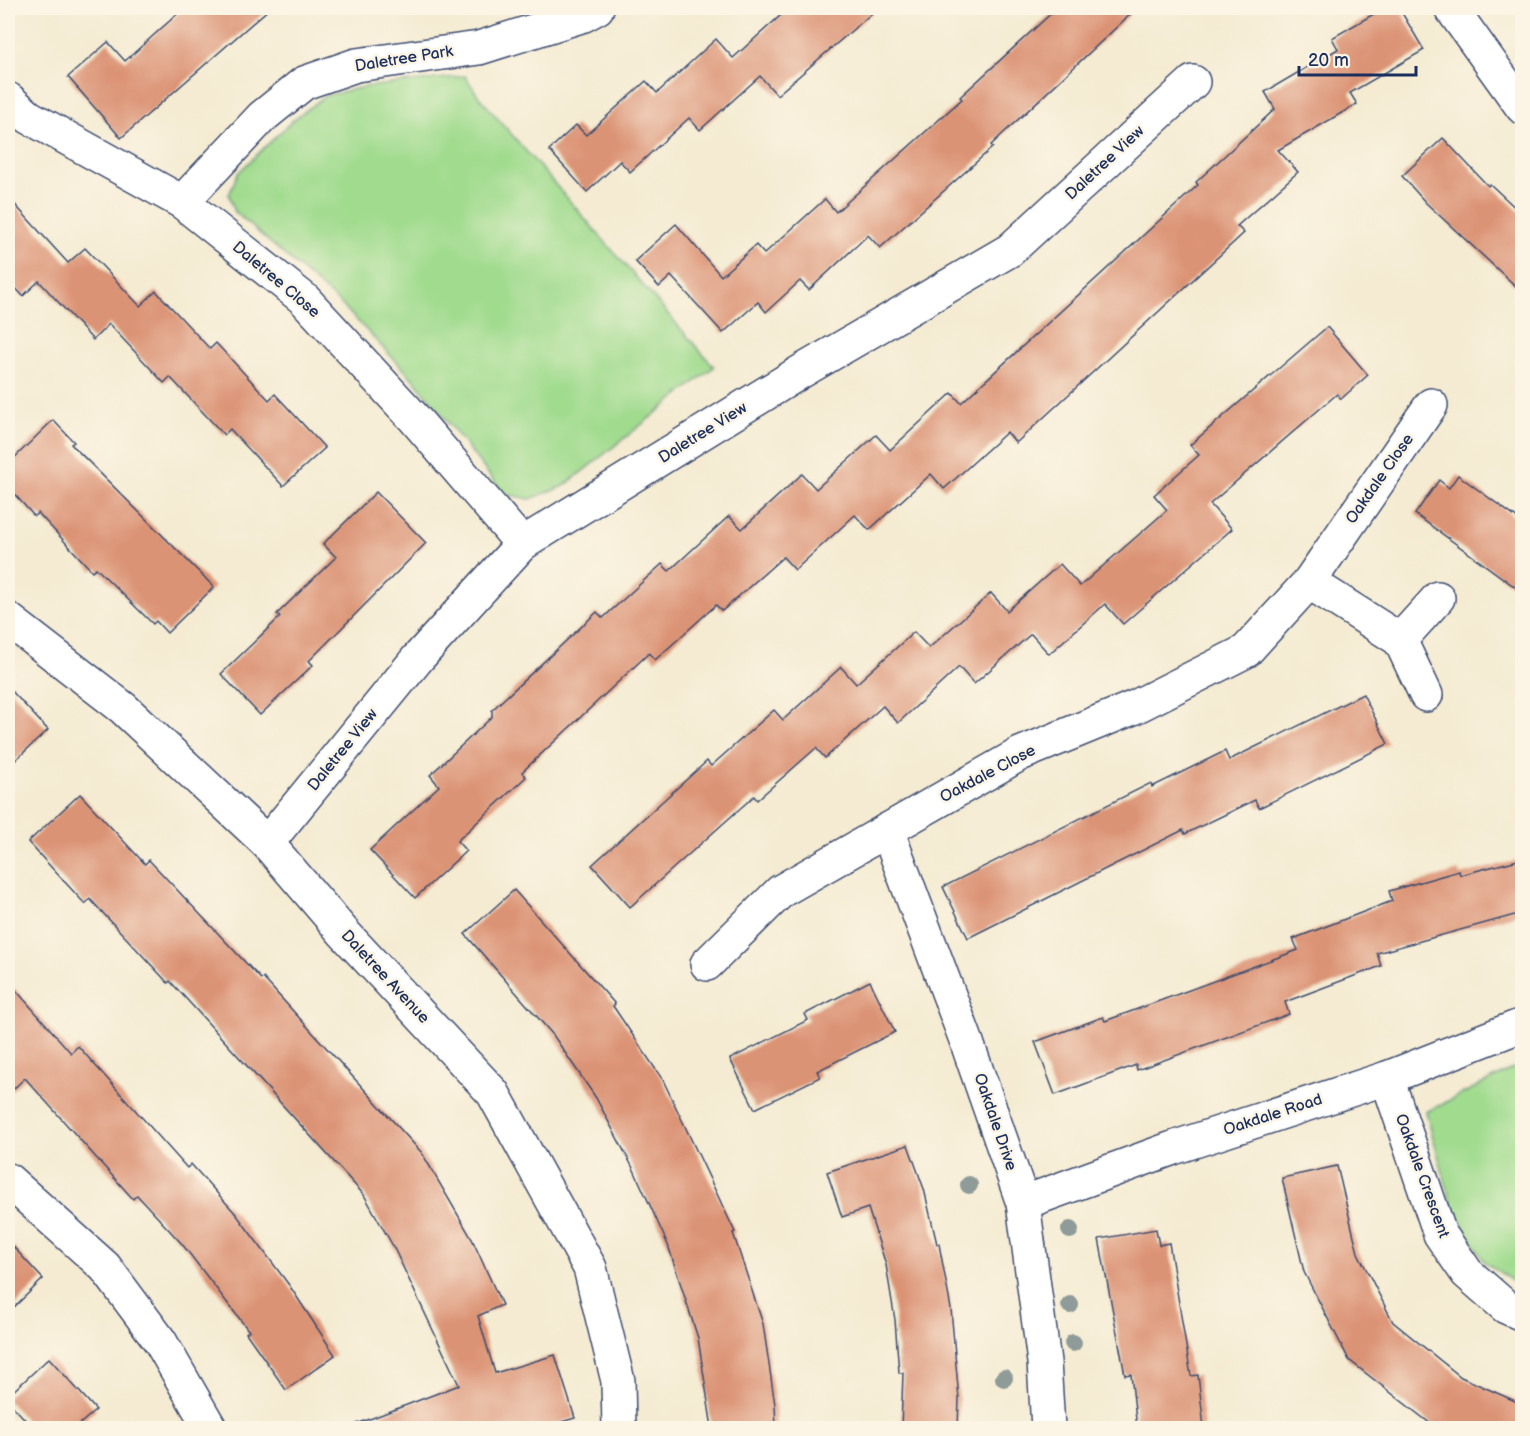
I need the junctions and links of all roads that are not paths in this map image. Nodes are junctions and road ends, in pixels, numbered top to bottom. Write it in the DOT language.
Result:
graph roads {
  1 [pos="597,8"];
  2 [pos="1451,8"];
  3 [pos="1193,82"];
  4 [pos="8,99"];
  5 [pos="1522,107"];
  6 [pos="182,202"];
  7 [pos="1431,405"];
  8 [pos="522,544"];
  9 [pos="1309,582"];
  10 [pos="1438,598"];
  11 [pos="8,619"];
  12 [pos="1400,640"];
  13 [pos="1426,695"];
  14 [pos="887,830"];
  15 [pos="267,843"];
  16 [pos="707,964"];
  17 [pos="1522,1025"];
  18 [pos="1387,1078"];
  19 [pos="8,1180"];
  20 [pos="1023,1203"];
  21 [pos="1522,1314"];
  22 [pos="210,1428"];
  23 [pos="619,1428"];
  24 [pos="1048,1428"];
  1 -- 6 [label="street, Daletree Park"];
  2 -- 5 [label="street"];
  3 -- 8 [label="street, Daletree View"];
  4 -- 6 [label="street, Daletree Close"];
  6 -- 8 [label="street, Daletree Close"];
  7 -- 9 [label="street, Oakdale Close"];
  8 -- 15 [label="street, Daletree View"];
  9 -- 12 [label="street"];
  9 -- 14 [label="street, Oakdale Close"];
  10 -- 12 [label="street"];
  11 -- 15 [label="street, Daletree Avenue"];
  12 -- 13 [label="street"];
  14 -- 16 [label="street, Oakdale Close"];
  14 -- 20 [label="street, Oakdale Drive"];
  15 -- 23 [label="street, Daletree Avenue"];
  17 -- 18 [label="street, Oakdale Road"];
  18 -- 20 [label="street, Oakdale Road"];
  18 -- 21 [label="street, Oakdale Crescent"];
  19 -- 22 [label="street"];
  20 -- 24 [label="street, Oakdale Drive"];
}
